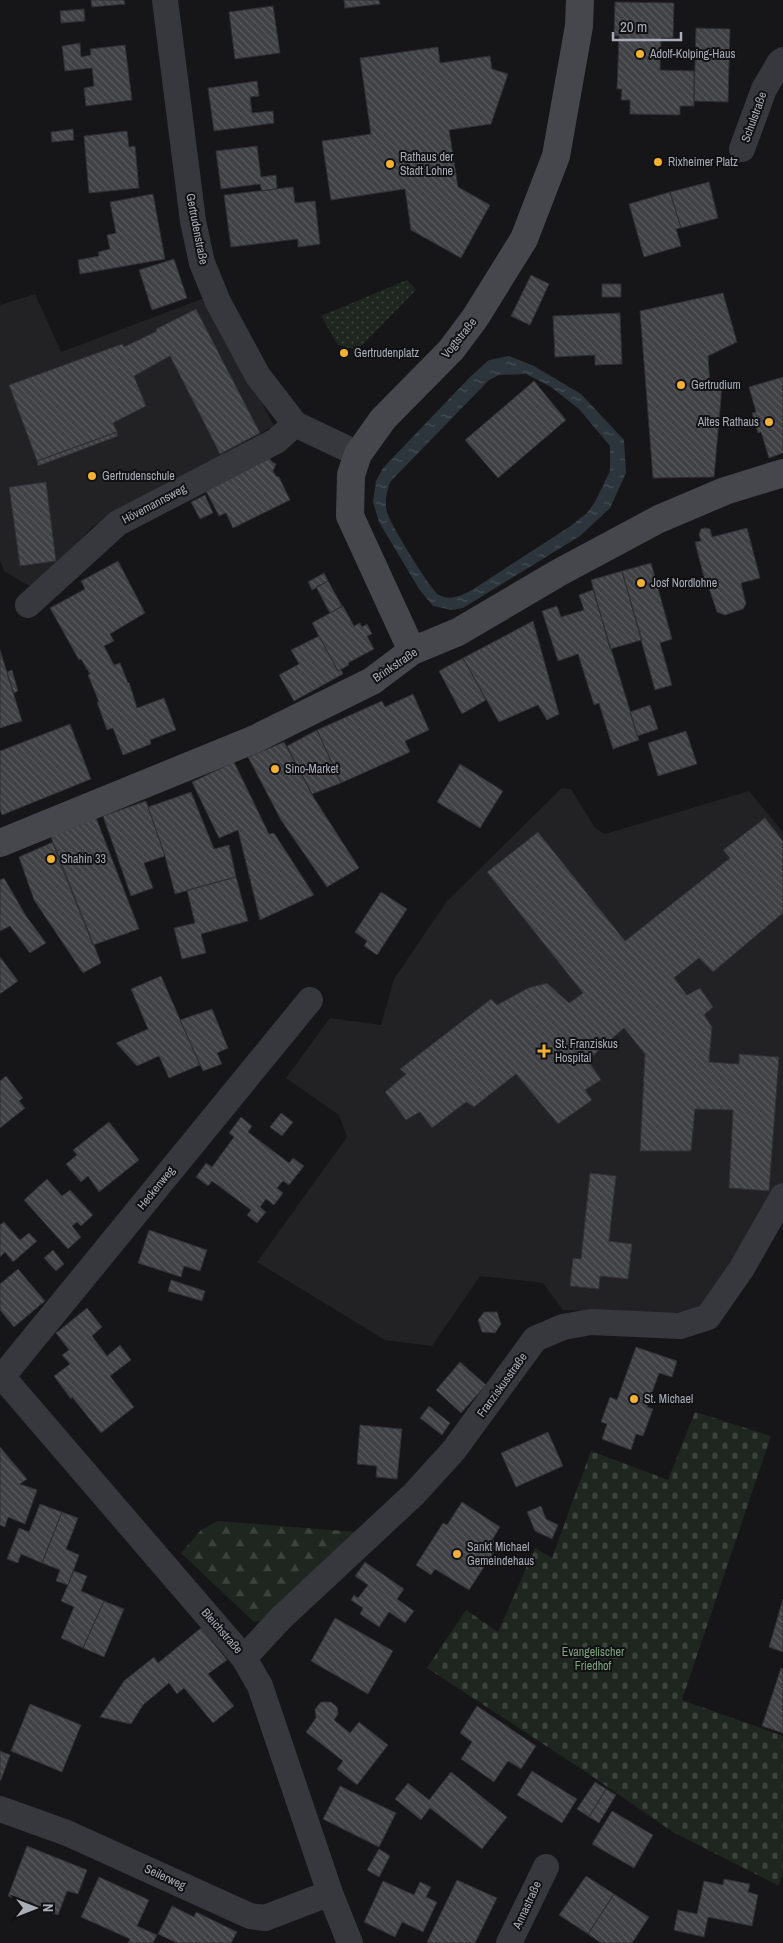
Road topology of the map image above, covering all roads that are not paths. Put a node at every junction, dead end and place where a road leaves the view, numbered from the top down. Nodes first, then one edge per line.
1 (165, 0) edge
2 (580, 0) edge
3 (783, 60) edge
4 (742, 149) dead end
5 (295, 424) junction
6 (358, 454) junction
7 (783, 473) edge
8 (28, 605) dead end
9 (412, 651) junction
10 (0, 843) edge
11 (310, 1000) dead end
12 (783, 1196) edge
13 (1, 1375) edge
14 (244, 1658) junction
15 (0, 1809) edge
16 (546, 1867) dead end
17 (330, 1893) junction
18 (350, 1943) edge
19 (509, 1943) edge

1 - 5 street, Gertrudenstraße
2 - 6 street, Vogtstraße
3 - 4 street, Schulstraße
5 - 6 street, Gertrudenstraße
5 - 8 street, Hövemannsweg
6 - 9 street, Vogtstraße
7 - 9 street, Brinkstraße
9 - 10 street, Brinkstraße
11 - 13 street, Heckenweg
12 - 14 street, Franziskusstraße
13 - 14 street, Bleichstraße
14 - 17 street, Bleichstraße
15 - 17 street, Seilerweg
16 - 19 street, Annastraße
17 - 18 street, Bleichstraße

